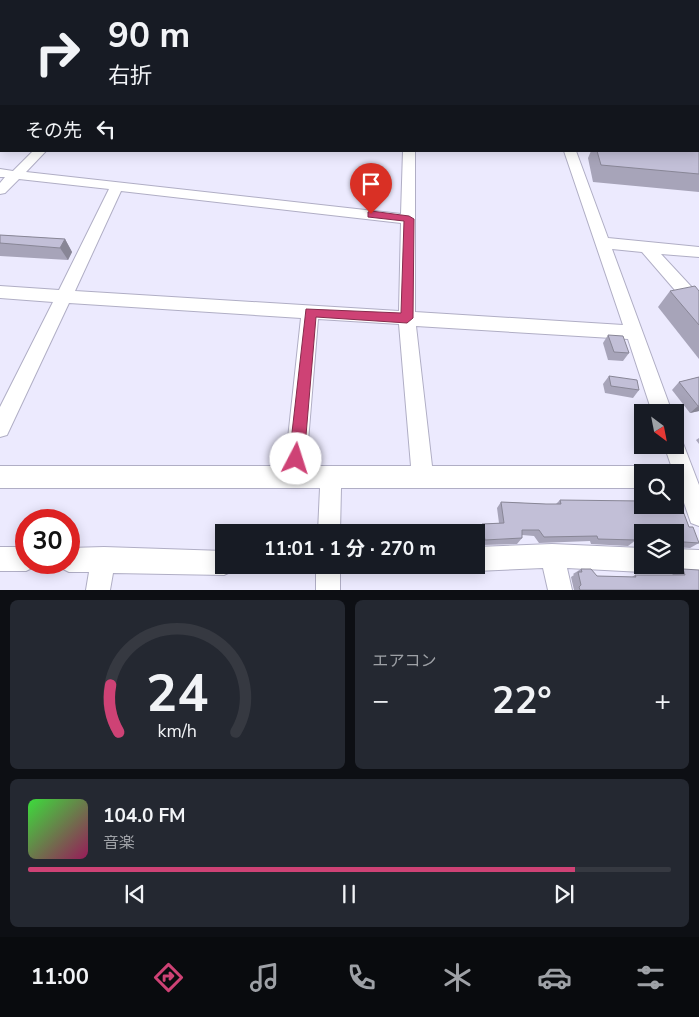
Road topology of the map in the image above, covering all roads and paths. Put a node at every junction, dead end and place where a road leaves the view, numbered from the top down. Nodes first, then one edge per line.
1 (39, 152) edge
2 (409, 152) edge
3 (570, 152) edge
4 (0, 173) edge
5 (16, 175) junction
6 (117, 186) junction
7 (0, 190) edge
8 (409, 219) junction
9 (603, 242) junction
10 (646, 247) junction
11 (699, 252) edge
12 (0, 292) edge
13 (62, 297) junction
14 (699, 306) edge
15 (310, 312) junction
16 (407, 318) junction
17 (635, 333) junction
18 (659, 404) edge
19 (0, 428) edge
20 (0, 477) edge
21 (295, 477) junction
22 (331, 477) junction
23 (422, 477) junction
24 (634, 477) edge
25 (684, 485) edge
26 (699, 515) edge
27 (330, 524) edge
28 (552, 556) junction
29 (0, 559) edge
30 (15, 559) edge
31 (104, 559) junction
32 (485, 559) edge
33 (80, 560) edge
34 (634, 560) edge
35 (684, 561) edge
36 (699, 562) edge
37 (215, 563) edge
38 (328, 574) edge
39 (98, 590) edge
40 (328, 590) edge
41 (560, 590) edge

1 - 5 street
2 - 8 street
3 - 9 street
4 - 5 street
5 - 6 street
5 - 7 street
6 - 8 street
6 - 13 street
8 - 16 street
9 - 10 street
9 - 17 street
10 - 11 street
10 - 14 street
12 - 13 street
13 - 15 street
13 - 19 street
15 - 16 street
15 - 21 street
16 - 17 street
16 - 23 street
17 - 18 street
20 - 21 street
21 - 22 street
22 - 23 street
22 - 27 street
23 - 24 street
25 - 26 street
28 - 32 street
28 - 34 street
28 - 41 street
29 - 30 street
31 - 33 street
31 - 37 street
31 - 39 street
35 - 36 street
38 - 40 street

